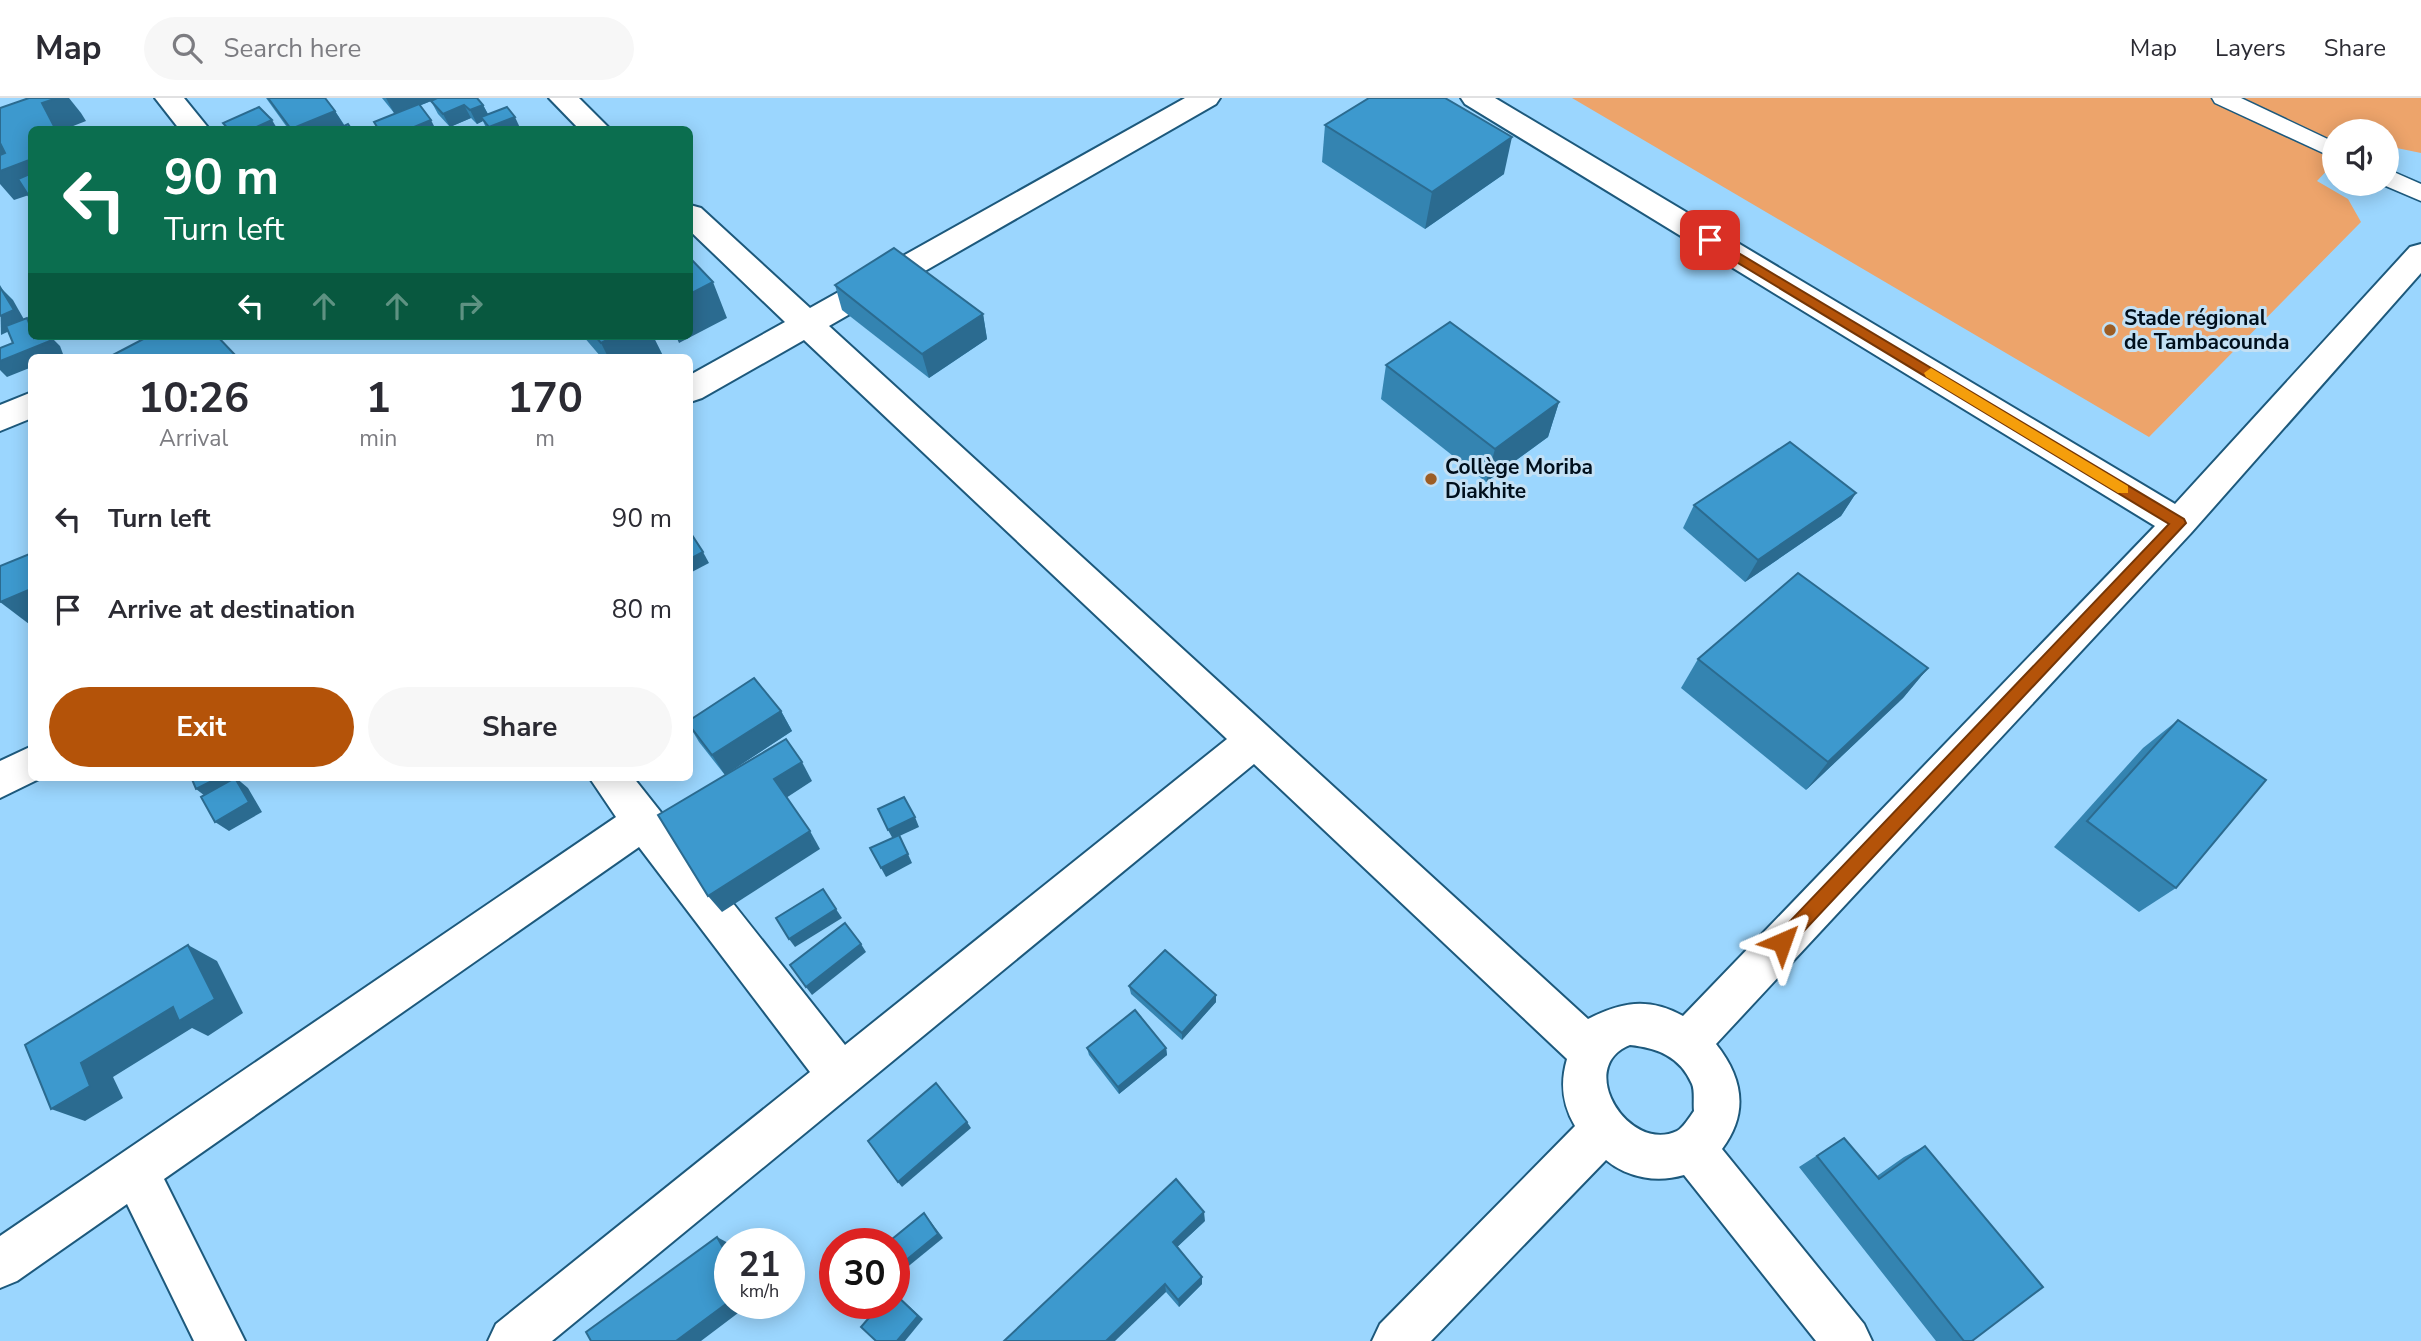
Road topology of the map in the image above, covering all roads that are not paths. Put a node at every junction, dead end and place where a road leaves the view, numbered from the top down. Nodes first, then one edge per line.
1 (169, 98) edge
2 (563, 98) edge
3 (1206, 98) edge
4 (1475, 98) edge
5 (2223, 98) edge
6 (193, 126) edge
7 (593, 126) edge
8 (2322, 145) edge
9 (2399, 183) edge
10 (2421, 193) edge
11 (693, 218) edge
12 (2421, 254) edge
13 (807, 324) junction
14 (693, 388) edge
15 (28, 406) edge
16 (0, 419) edge
17 (2179, 523) junction
18 (1255, 740) junction
19 (28, 765) edge
20 (0, 781) edge
21 (612, 781) edge
22 (643, 821) junction
23 (1688, 1042) junction
24 (1591, 1052) junction
25 (841, 1076) junction
26 (1603, 1130) junction
27 (1693, 1150) junction
28 (135, 1171) junction
29 (0, 1264) edge
30 (219, 1341) edge
31 (513, 1341) edge
32 (1397, 1341) edge
33 (1847, 1341) edge

1 - 6 street
2 - 7 street
3 - 13 street
4 - 17 street
5 - 8 lane
9 - 10 lane
11 - 13 street
12 - 17 street
13 - 14 street
13 - 18 street
15 - 16 street
17 - 23 street
18 - 24 street
18 - 25 street
19 - 20 street
21 - 22 street
22 - 25 street
22 - 28 street
23 - 24 street
23 - 27 street
24 - 26 street
25 - 31 street
26 - 27 street
26 - 32 street
27 - 33 street
28 - 29 street
28 - 30 street

